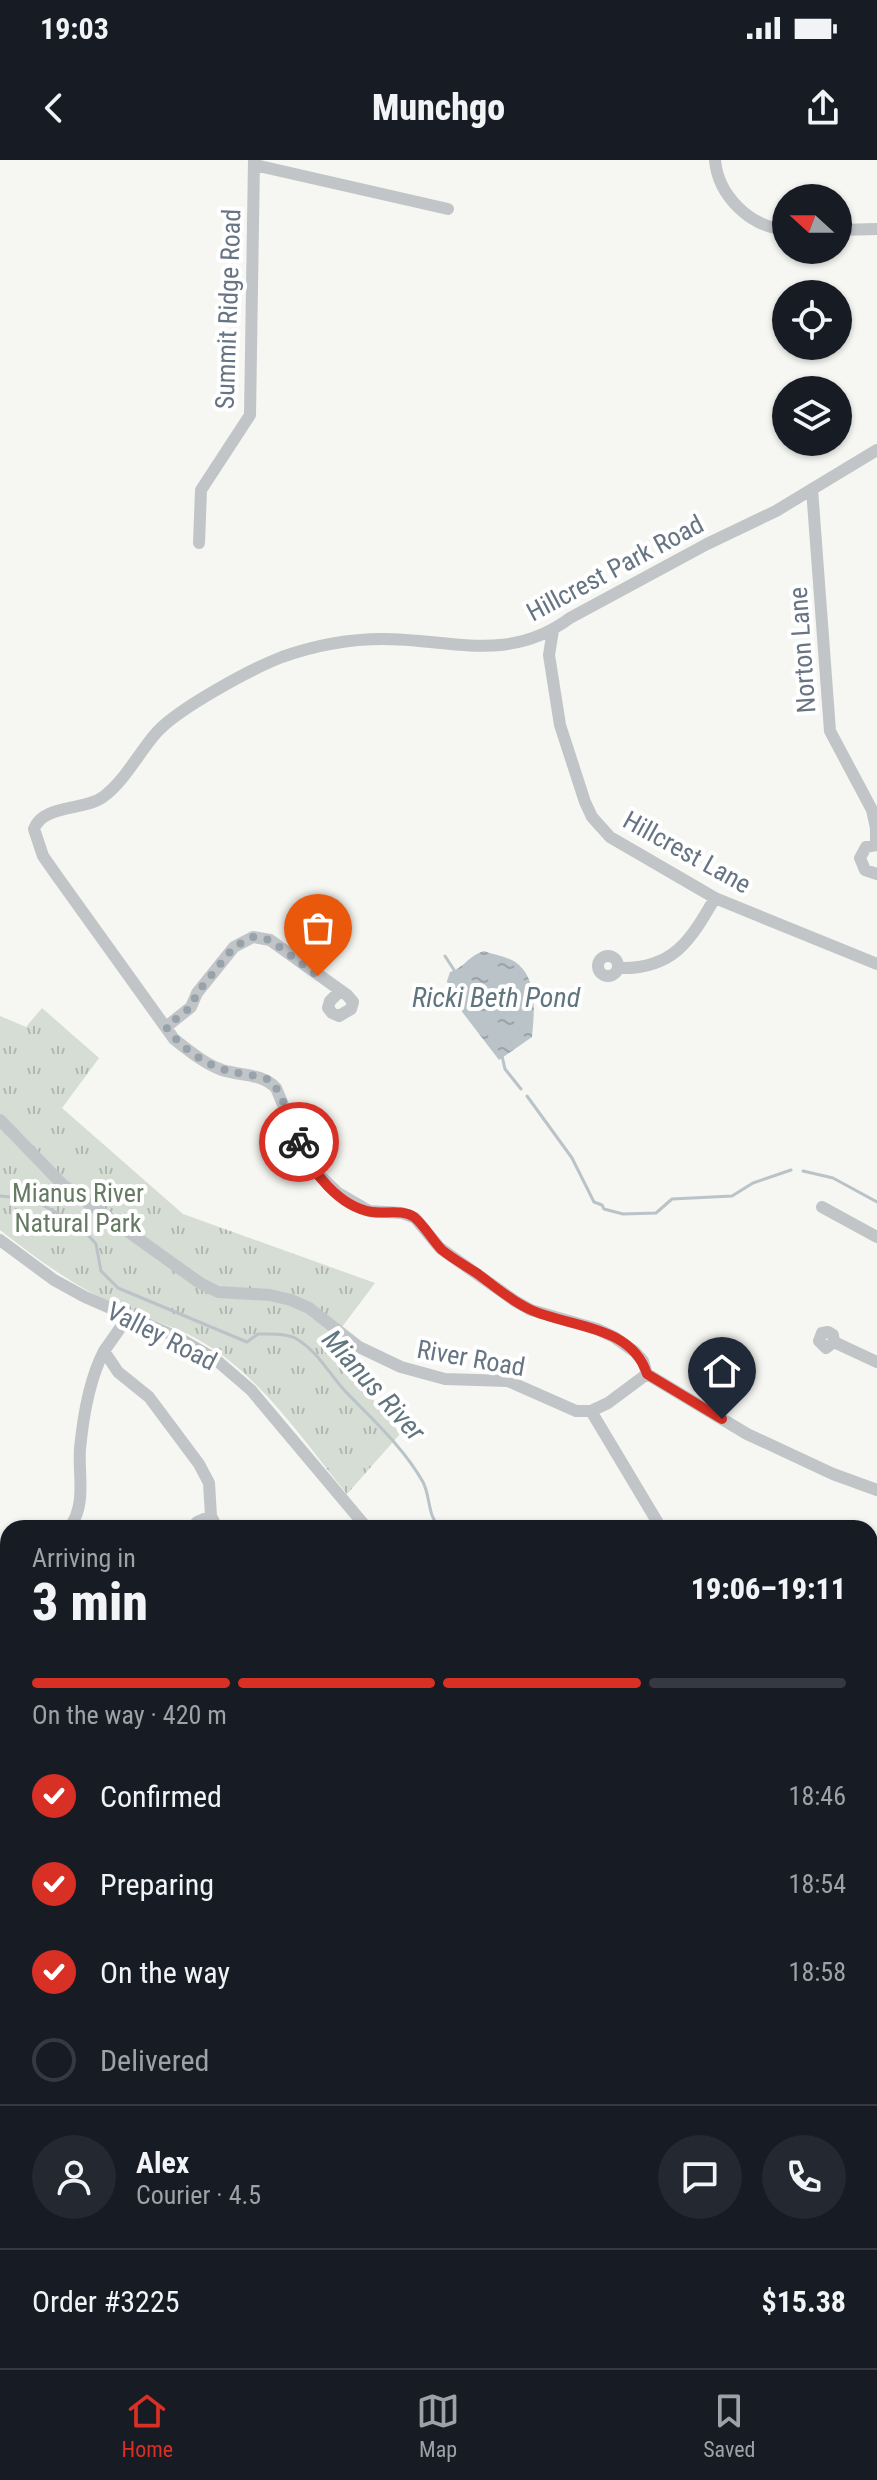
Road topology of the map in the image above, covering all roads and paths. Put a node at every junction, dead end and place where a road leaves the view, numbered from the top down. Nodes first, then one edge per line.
1 (715, 160) edge
2 (254, 163) edge
3 (448, 209) dead end
4 (772, 226) edge
5 (877, 229) edge
6 (852, 230) edge
7 (877, 450) edge
8 (812, 489) junction
9 (199, 543) dead end
10 (553, 630) junction
11 (530, 639) junction
12 (549, 655) junction
13 (876, 845) edge
14 (877, 874) edge
15 (715, 898) junction
16 (877, 964) edge
17 (618, 968) dead end
18 (340, 991) dead end
19 (166, 1027) junction
20 (0, 1120) edge
21 (822, 1207) dead end
22 (877, 1237) edge
23 (0, 1240) edge
24 (128, 1317) junction
25 (834, 1342) dead end
26 (104, 1351) junction
27 (877, 1362) edge
28 (647, 1374) junction
29 (591, 1411) junction
30 (877, 1490) edge
31 (75, 1520) edge
32 (214, 1520) edge
33 (360, 1520) edge
34 (656, 1520) edge

1 - 4 street
2 - 3 street
2 - 9 street, Summit Ridge Road
5 - 6 street
7 - 8 street, Hillcrest Park Road
8 - 10 street, Hillcrest Park Road
8 - 13 street, Norton Lane
10 - 11 street, Hillcrest Park Road
10 - 12 street, Hillcrest Lane
11 - 12 street
11 - 19 street, Hillcrest Park Road
12 - 15 street, Hillcrest Lane
13 - 14 street, Norton Lane
15 - 16 street, Hillcrest Lane
15 - 17 street
18 - 19 street
19 - 28 street, Hillcrest Park Road
20 - 29 street, River Road
21 - 22 street
23 - 24 street, Valley Road
24 - 26 street
24 - 33 street, Valley Road
25 - 27 street
26 - 31 street
26 - 32 street
28 - 29 street
28 - 30 street
29 - 34 street

